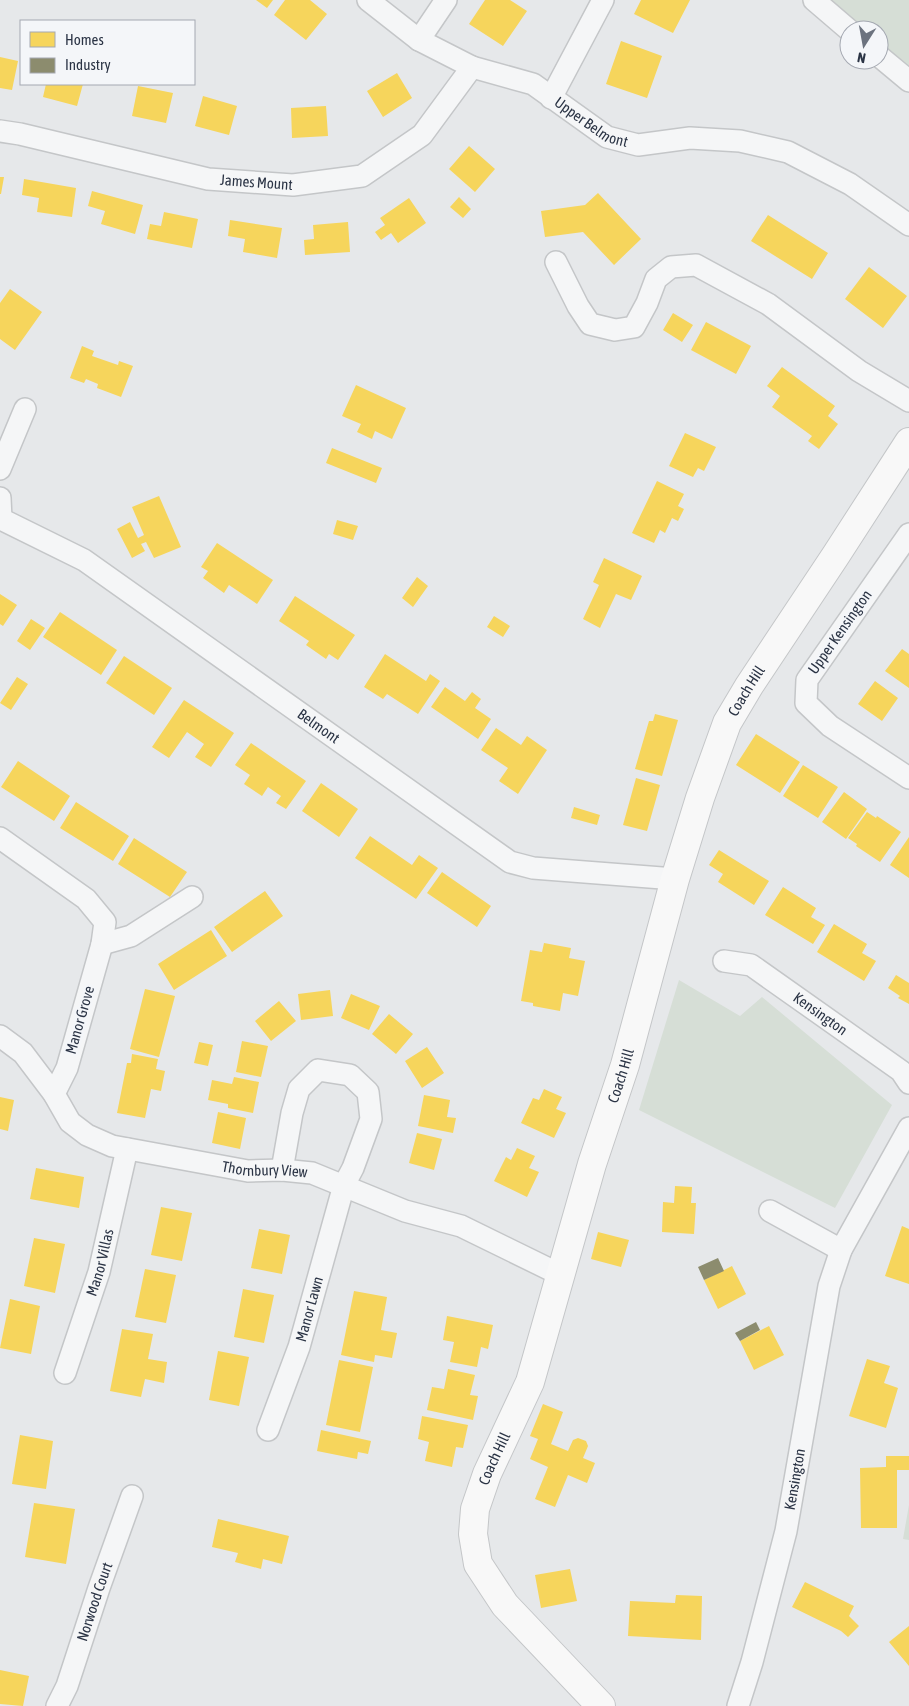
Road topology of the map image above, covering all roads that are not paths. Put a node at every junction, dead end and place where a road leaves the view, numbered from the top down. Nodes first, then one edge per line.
1 (368, 0) edge
2 (446, 0) edge
3 (603, 0) edge
4 (814, 0) edge
5 (839, 21) edge
6 (419, 40) junction
7 (889, 64) edge
8 (472, 67) junction
9 (909, 81) edge
10 (551, 98) junction
11 (0, 131) edge
12 (909, 225) edge
13 (556, 262) dead end
14 (909, 401) edge
15 (25, 409) dead end
16 (909, 442) edge
17 (0, 469) edge
18 (0, 498) edge
19 (909, 534) edge
20 (909, 778) edge
21 (0, 838) edge
22 (675, 879) junction
23 (192, 897) dead end
24 (102, 944) junction
25 (724, 961) dead end
26 (0, 1036) edge
27 (909, 1083) edge
28 (54, 1094) junction
29 (909, 1128) edge
30 (128, 1149) junction
31 (282, 1170) junction
32 (344, 1186) junction
33 (770, 1211) dead end
34 (842, 1250) junction
35 (561, 1275) junction
36 (65, 1373) dead end
37 (268, 1430) dead end
38 (132, 1496) dead end
39 (57, 1706) edge
40 (602, 1706) edge
41 (738, 1706) edge

1 - 6 street, Upper Belmont
2 - 6 street
3 - 10 street
4 - 5 street
6 - 8 street, Upper Belmont
7 - 9 street
8 - 10 street, Upper Belmont
8 - 11 street, James Mount
10 - 12 street, Upper Belmont
13 - 14 street
15 - 17 street
16 - 22 street, Coach Hill
18 - 22 street, Belmont
19 - 20 street, Upper Kensington
21 - 24 street, Manor Grove
22 - 35 street, Coach Hill
23 - 24 street
24 - 28 street, Manor Grove
25 - 27 street, Kensington
26 - 28 street, Thornbury View
28 - 30 street, Thornbury View
29 - 34 street, Kensington
30 - 31 street, Thornbury View
30 - 36 street, Manor Villas
31 - 32 street, Thornbury View
31 - 32 street, Manor Lawn
32 - 35 street, Thornbury View
32 - 37 street, Manor Lawn
33 - 34 street
34 - 41 street, Kensington
35 - 40 street, Coach Hill
38 - 39 street, Norwood Court

